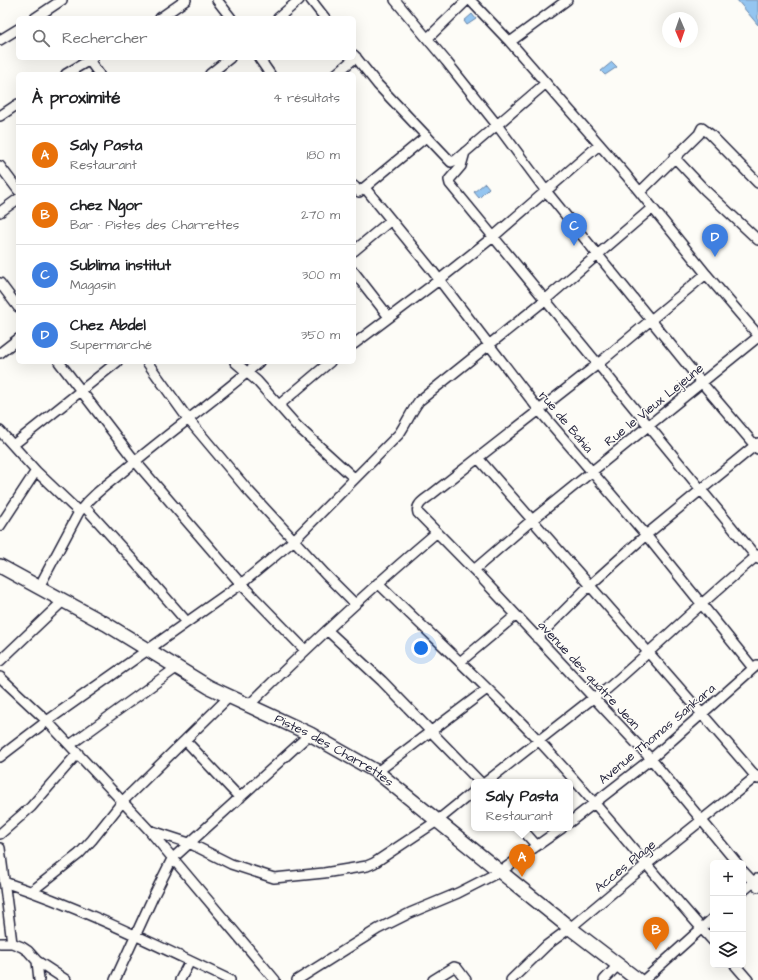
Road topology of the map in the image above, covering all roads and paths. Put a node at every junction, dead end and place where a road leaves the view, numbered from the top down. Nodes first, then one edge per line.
1 (62, 0) edge
2 (186, 0) edge
3 (217, 0) edge
4 (299, 0) edge
5 (311, 0) edge
6 (395, 0) edge
7 (467, 0) edge
8 (470, 0) edge
9 (567, 0) edge
10 (38, 16) edge
11 (163, 16) edge
12 (229, 16) edge
13 (280, 16) edge
14 (323, 16) edge
15 (16, 30) edge
16 (428, 38) junction
17 (0, 40) edge
18 (510, 42) junction
19 (356, 57) edge
20 (89, 60) edge
21 (92, 60) edge
22 (228, 60) edge
23 (260, 60) edge
24 (351, 60) edge
25 (69, 72) edge
26 (98, 72) edge
27 (212, 72) edge
28 (269, 72) edge
29 (338, 72) edge
30 (546, 83) junction
31 (16, 105) edge
32 (0, 116) edge
33 (497, 125) junction
34 (427, 136) junction
35 (599, 145) junction
36 (465, 152) junction
37 (674, 157) junction
38 (0, 166) edge
39 (758, 183) edge
40 (16, 187) edge
41 (356, 188) edge
42 (365, 188) junction
43 (546, 190) junction
44 (640, 192) junction
45 (16, 200) edge
46 (652, 208) junction
47 (0, 212) edge
48 (391, 220) junction
49 (493, 237) junction
50 (758, 240) edge
51 (356, 249) edge
52 (599, 255) junction
53 (706, 274) junction
54 (356, 275) edge
55 (439, 280) junction
56 (0, 283) edge
57 (3, 294) edge
58 (544, 300) junction
59 (16, 305) edge
60 (389, 317) junction
61 (651, 320) junction
62 (758, 336) edge
63 (16, 341) edge
64 (356, 342) edge
65 (488, 345) junction
66 (0, 353) edge
67 (60, 364) edge
68 (114, 364) edge
69 (148, 364) edge
70 (238, 364) edge
71 (257, 364) edge
72 (324, 364) edge
73 (598, 364) junction
74 (248, 372) junction
75 (702, 383) junction
76 (80, 391) junction
77 (279, 405) junction
78 (539, 410) junction
79 (188, 419) junction
80 (649, 426) junction
81 (0, 431) edge
82 (13, 445) junction
83 (757, 446) edge
84 (478, 458) junction
85 (135, 461) junction
86 (36, 471) junction
87 (591, 472) junction
88 (354, 478) junction
89 (701, 490) junction
90 (82, 509) junction
91 (532, 520) junction
92 (0, 526) edge
93 (436, 532) junction
94 (646, 535) junction
95 (293, 541) junction
96 (757, 557) edge
97 (0, 566) edge
98 (474, 570) junction
99 (378, 583) junction
100 (241, 584) junction
101 (589, 586) junction
102 (39, 587) junction
103 (63, 601) junction
104 (356, 604) junction
105 (702, 604) junction
106 (515, 616) junction
107 (186, 622) junction
108 (327, 630) junction
109 (537, 638) junction
110 (146, 650) junction
111 (305, 650) junction
112 (649, 652) junction
113 (0, 661) edge
114 (460, 662) junction
115 (756, 666) edge
116 (176, 668) junction
117 (0, 678) edge
118 (487, 689) junction
119 (229, 697) junction
120 (593, 698) junction
121 (248, 706) junction
122 (702, 714) junction
123 (47, 721) junction
124 (432, 731) junction
125 (310, 734) junction
126 (185, 740) junction
127 (540, 741) junction
128 (70, 744) junction
129 (78, 753) junction
130 (0, 757) edge
131 (651, 759) junction
132 (377, 772) junction
133 (757, 777) edge
134 (477, 779) edge
135 (490, 779) edge
136 (471, 793) edge
137 (240, 798) junction
138 (123, 801) junction
139 (596, 803) junction
140 (573, 820) edge
141 (437, 821) junction
142 (702, 821) junction
143 (149, 830) junction
144 (524, 831) edge
145 (558, 831) edge
146 (0, 834) edge
147 (189, 843) junction
148 (537, 846) junction
149 (0, 848) edge
150 (172, 859) junction
151 (734, 860) edge
152 (647, 864) junction
153 (501, 871) junction
154 (746, 874) edge
155 (4, 882) junction
156 (756, 882) edge
157 (746, 889) edge
158 (32, 891) junction
159 (710, 921) edge
160 (570, 928) junction
161 (702, 928) junction
162 (135, 935) junction
163 (710, 937) edge
164 (0, 943) edge
165 (12, 943) junction
166 (37, 962) junction
167 (190, 962) junction
168 (618, 965) junction
169 (738, 968) edge
170 (39, 980) edge
171 (66, 980) edge
172 (115, 980) edge
173 (180, 980) edge
174 (230, 980) edge
175 (275, 980) edge
176 (297, 980) edge
177 (433, 980) edge
178 (466, 980) edge
179 (511, 980) edge
180 (604, 980) edge
181 (638, 980) edge
182 (644, 980) edge
183 (748, 980) edge

1 - 10 street
2 - 11 street
3 - 12 street
4 - 13 street
5 - 14 street
6 - 16 street
7 - 16 street
8 - 18 street
9 - 18 street
15 - 17 street
16 - 33 street
18 - 30 street
19 - 34 street
20 - 25 street
21 - 26 street
22 - 27 street
23 - 28 street
24 - 29 street
30 - 33 street
30 - 35 street
31 - 32 street
33 - 36 street
33 - 43 street
34 - 36 street
34 - 42 street
35 - 43 street
35 - 44 street
36 - 49 street
37 - 39 street
37 - 44 street
37 - 50 street
38 - 40 street
41 - 42 street
42 - 48 street, rue de Bahia
43 - 49 street
43 - 52 street
44 - 46 street
45 - 47 street
46 - 52 street
46 - 53 street
48 - 51 street
48 - 55 street, rue de Bahia
49 - 55 street
49 - 58 street
52 - 58 street
52 - 61 street
53 - 61 street
53 - 62 street
54 - 60 street
55 - 60 street
55 - 65 street, rue de Bahia
56 - 57 street
57 - 59 street
58 - 65 street
58 - 73 street
60 - 64 street
61 - 73 street
61 - 75 street
62 - 75 street, Rue le Vieux Lejeune
63 - 66 street
65 - 78 street, rue de Bahia
65 - 88 street
67 - 76 street
68 - 76 street
69 - 79 street
70 - 74 street
71 - 74 street
72 - 77 street
73 - 78 street
73 - 80 street
74 - 77 street
74 - 79 street
75 - 80 street, Rue le Vieux Lejeune
75 - 83 street
76 - 82 street
76 - 85 street
77 - 88 street
78 - 84 street
78 - 87 street, rue de Bahia
79 - 85 street
79 - 95 street
80 - 87 street, Rue le Vieux Lejeune
80 - 89 street
81 - 82 street
82 - 86 street
83 - 89 street
84 - 91 street
84 - 93 street, avenue des quatre Jean
85 - 90 street
85 - 100 street
86 - 90 street
86 - 92 street
87 - 91 street, Rue le Vieux Lejeune
87 - 94 street, rue de Bahia
88 - 95 street
89 - 94 street
89 - 96 street
90 - 102 street
90 - 107 street
91 - 98 street, Rue le Vieux Lejeune
91 - 101 street
93 - 98 street, avenue des quatre Jean
93 - 99 street
94 - 101 street
94 - 105 street, rue de Bahia
95 - 100 street
95 - 104 street
96 - 105 street
97 - 102 main road, Pistes des Charrettes
98 - 106 street, avenue des quatre Jean
99 - 104 street
99 - 114 street
100 - 107 street
100 - 111 street
101 - 109 street
101 - 112 street
102 - 103 main road, Pistes des Charrettes
103 - 110 main road, Pistes des Charrettes
103 - 113 street
104 - 108 street
105 - 112 street
105 - 115 street, rue de Bahia
106 - 109 street, avenue des quatre Jean
106 - 114 street
107 - 110 street
108 - 111 street
108 - 124 street
109 - 120 street, avenue des quatre Jean
110 - 116 main road, Pistes des Charrettes
110 - 123 street
111 - 121 street
112 - 120 street
112 - 122 street
114 - 118 street
115 - 122 street, Avenue Thomas Sankara
116 - 119 main road, Pistes des Charrettes
116 - 128 street
117 - 123 street
118 - 124 street
118 - 127 street
119 - 121 main road, Pistes des Charrettes
119 - 126 street
120 - 127 street
120 - 131 street, avenue des quatre Jean
121 - 125 main road, Pistes des Charrettes
122 - 131 street, Avenue Thomas Sankara
122 - 133 street
123 - 128 street
123 - 130 street
124 - 132 street
124 - 134 street
125 - 132 main road, Pistes des Charrettes
125 - 137 street
126 - 137 street
126 - 138 street
127 - 135 street
127 - 139 street
128 - 129 street
129 - 138 street
129 - 146 street
131 - 139 street, Avenue Thomas Sankara
131 - 142 street, avenue des quatre Jean
132 - 141 main road, Pistes des Charrettes
133 - 142 street, Acces Plage
136 - 141 street
137 - 147 street
138 - 143 street
138 - 158 street
139 - 140 street, Avenue Thomas Sankara
139 - 152 street
141 - 147 street
141 - 153 main road, Pistes des Charrettes
142 - 151 street, avenue des quatre Jean
142 - 152 street, Acces Plage
143 - 147 street
143 - 150 street
144 - 148 street
145 - 148 street
147 - 150 street
148 - 153 street
149 - 155 street
150 - 162 street
150 - 175 street
152 - 160 street, Acces Plage
152 - 161 street
153 - 160 main road, Pistes des Charrettes
153 - 176 street
154 - 156 street
155 - 158 street
155 - 165 street
156 - 157 street
158 - 162 street
159 - 161 street
160 - 168 main road, Pistes des Charrettes
160 - 179 street, Acces Plage
161 - 163 street
161 - 182 street
162 - 167 street
162 - 172 street
164 - 165 street
165 - 166 street
166 - 170 street
166 - 171 street
167 - 173 street
167 - 174 street
168 - 180 street
168 - 181 main road, Pistes des Charrettes
169 - 183 street
177 - 178 street

